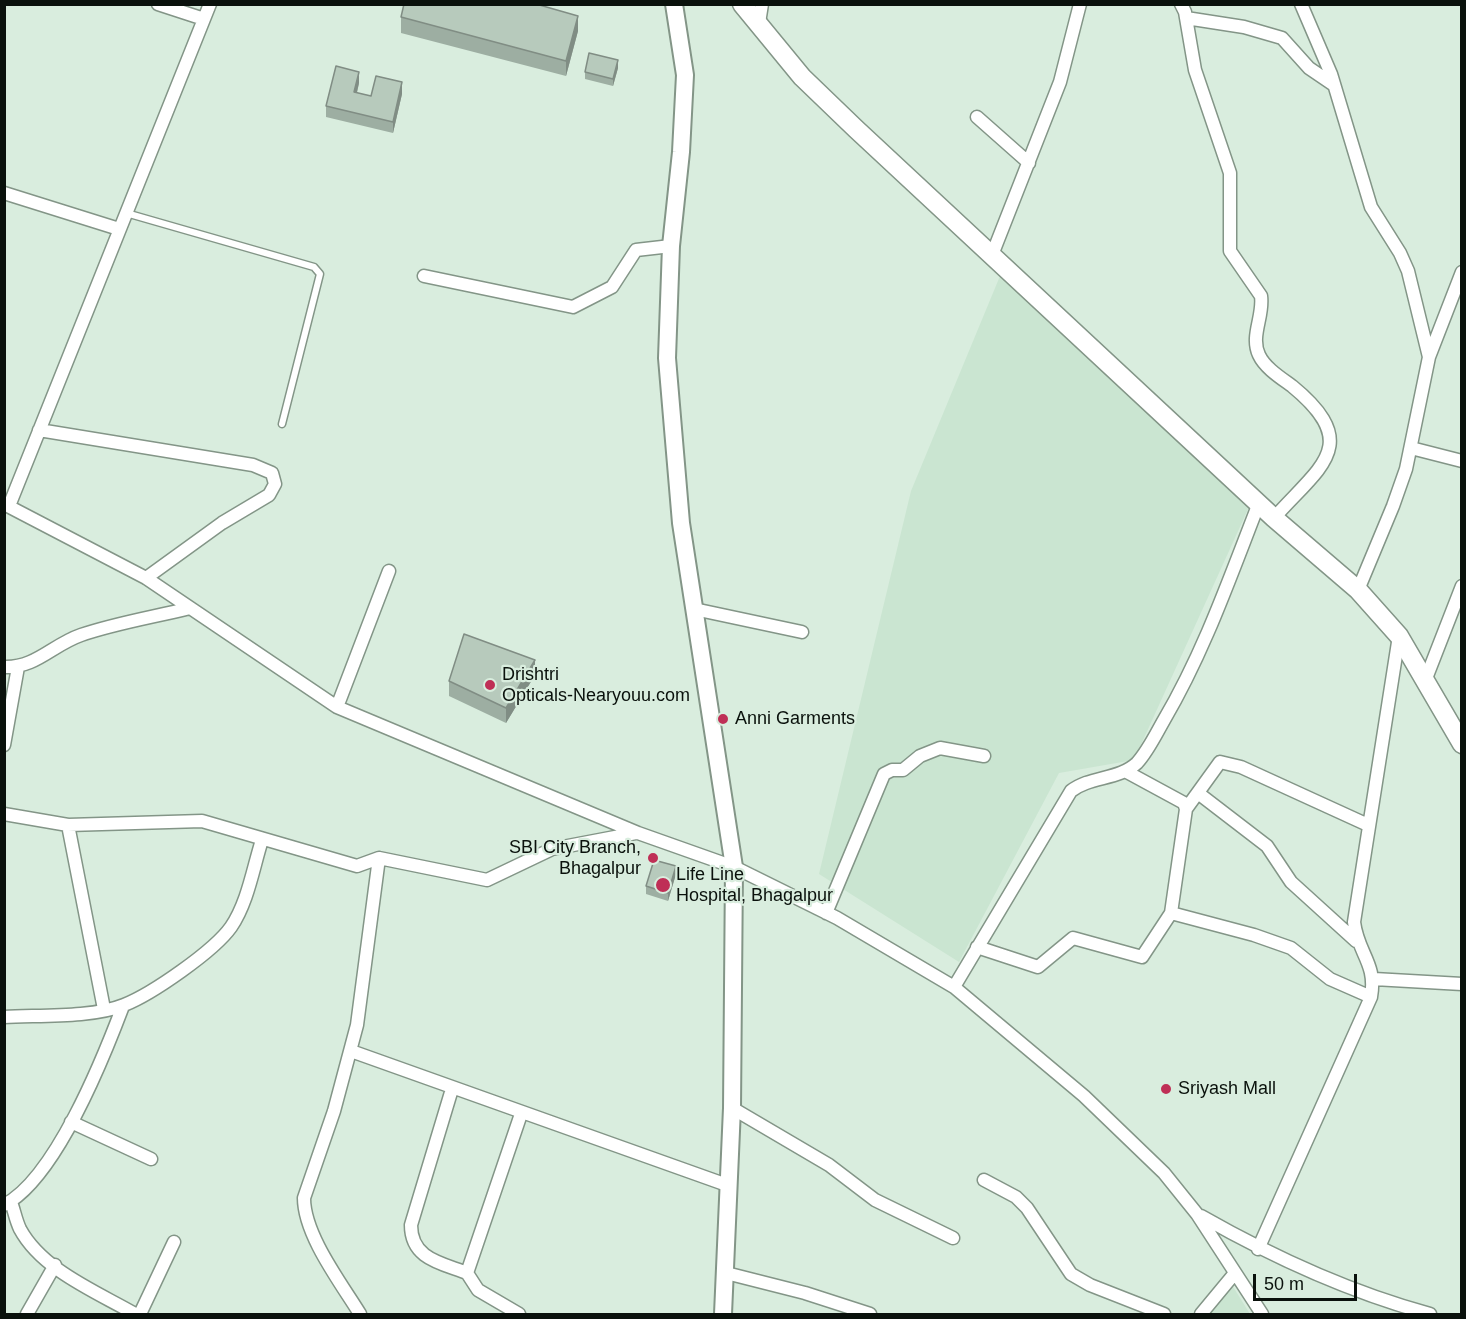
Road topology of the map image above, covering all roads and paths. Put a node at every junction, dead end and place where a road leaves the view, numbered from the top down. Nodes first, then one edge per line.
1 (158, 4) edge
2 (210, 4) edge
3 (674, 4) edge
4 (742, 4) edge
5 (762, 4) edge
6 (1080, 4) edge
7 (1181, 4) edge
8 (1301, 4) edge
9 (1186, 18) junction
10 (204, 19) junction
11 (759, 23) junction
12 (1334, 85) junction
13 (977, 117) dead end
14 (1029, 163) junction
15 (4, 194) edge
16 (125, 213) junction
17 (119, 229) junction
18 (671, 246) junction
19 (992, 255) junction
20 (1461, 272) edge
21 (424, 276) dead end
22 (1429, 357) junction
23 (282, 424) dead end
24 (39, 430) junction
25 (1411, 448) junction
26 (1461, 461) edge
27 (1259, 503) junction
28 (7, 505) edge
29 (1274, 518) junction
30 (389, 571) dead end
31 (146, 578) junction
32 (1461, 586) edge
33 (1358, 590) junction
34 (190, 608) junction
35 (694, 609) junction
36 (802, 632) dead end
37 (1399, 636) junction
38 (4, 667) edge
39 (18, 667) junction
40 (1425, 681) junction
41 (337, 707) junction
42 (1459, 732) edge
43 (4, 745) edge
44 (984, 756) dead end
45 (1125, 771) junction
46 (1198, 793) junction
47 (1186, 809) junction
48 (4, 814) edge
49 (68, 825) junction
50 (1368, 825) junction
51 (638, 833) junction
52 (262, 840) junction
53 (379, 858) junction
54 (734, 867) junction
55 (826, 913) junction
56 (1172, 914) junction
57 (1356, 940) junction
58 (977, 947) junction
59 (1374, 979) junction
60 (1461, 984) edge
61 (954, 987) junction
62 (1371, 997) junction
63 (123, 1006) junction
64 (104, 1009) junction
65 (4, 1017) edge
66 (351, 1051) junction
67 (452, 1089) junction
68 (732, 1108) junction
69 (521, 1114) junction
70 (71, 1122) junction
71 (151, 1159) dead end
72 (984, 1180) dead end
73 (727, 1185) junction
74 (8, 1204) edge
75 (1197, 1214) junction
76 (953, 1238) dead end
77 (174, 1242) dead end
78 (1258, 1249) junction
79 (55, 1265) junction
80 (467, 1273) junction
81 (726, 1273) junction
82 (1235, 1273) junction
83 (27, 1314) edge
84 (135, 1314) edge
85 (140, 1314) edge
86 (360, 1314) edge
87 (519, 1314) edge
88 (723, 1314) edge
89 (864, 1314) edge
90 (1164, 1314) edge
91 (1201, 1314) edge
92 (1262, 1314) edge
93 (1430, 1314) edge

1 - 10 street
2 - 10 street
3 - 18 main road
4 - 11 main road
5 - 11 street
6 - 14 street
7 - 9 street
8 - 12 street
9 - 12 street
9 - 29 street
10 - 16 street
11 - 19 main road
12 - 22 street
13 - 14 street
14 - 19 street
15 - 17 street
16 - 17 street
16 - 23 lane
17 - 24 street
18 - 21 street
18 - 35 main road
19 - 27 main road
20 - 22 street
22 - 25 street
24 - 28 street
24 - 31 street
25 - 26 street
25 - 33 street
27 - 29 main road
27 - 45 street
28 - 31 street
29 - 33 main road
30 - 41 street
31 - 34 street
32 - 40 street
33 - 37 main road
34 - 39 street
34 - 41 street
35 - 36 street
35 - 54 main road
37 - 40 main road
37 - 50 street
38 - 39 street
39 - 43 street
40 - 42 main road
41 - 51 street
44 - 55 street
45 - 47 street
45 - 58 street
46 - 47 street
46 - 50 street
46 - 57 street
47 - 56 street
48 - 49 street
49 - 52 street
49 - 64 street
50 - 57 street
51 - 53 street
51 - 54 street
52 - 53 street
52 - 63 street
53 - 66 street
54 - 55 street
54 - 68 main road
55 - 61 street
56 - 58 street
56 - 62 street
57 - 59 street
58 - 61 street
59 - 60 street
59 - 62 street
61 - 75 street
62 - 78 street
63 - 64 street
63 - 70 street
64 - 65 street
66 - 67 street
66 - 86 street
67 - 69 street
67 - 80 street
68 - 73 main road
68 - 76 street
69 - 73 street
69 - 80 street
70 - 71 street
70 - 74 street
72 - 90 street
73 - 81 main road
74 - 79 street
75 - 78 street
75 - 82 street
77 - 85 street
78 - 93 street
79 - 83 street
79 - 84 street
80 - 87 street
81 - 88 main road
81 - 89 street
82 - 91 street
82 - 92 street

